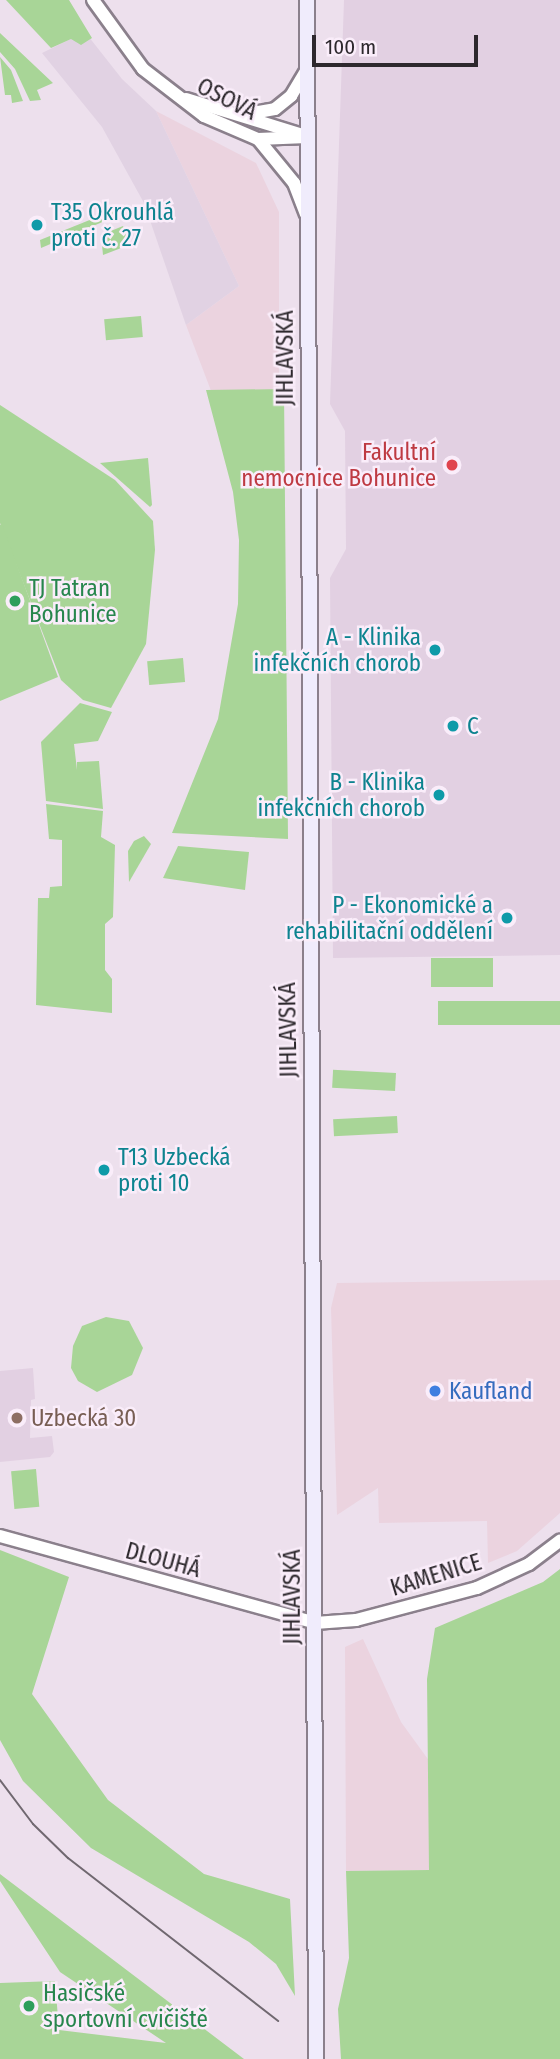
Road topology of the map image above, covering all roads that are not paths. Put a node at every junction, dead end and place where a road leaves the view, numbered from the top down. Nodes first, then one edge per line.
1 (93, 0) edge
2 (307, 0) edge
3 (307, 69) junction
4 (176, 96) junction
5 (237, 114) junction
6 (307, 137) junction
7 (258, 139) junction
8 (306, 214) junction
9 (0, 1536) edge
10 (560, 1541) edge
11 (315, 1623) junction
12 (316, 2059) edge

1 - 4 street, OSOVÁ
2 - 3 main road, JIHLAVSKÁ
3 - 5 street
3 - 6 main road, JIHLAVSKÁ
4 - 5 street, OSOVÁ
4 - 7 street, OSOVÁ
5 - 6 street, OSOVÁ
6 - 7 street
6 - 8 main road, JIHLAVSKÁ
7 - 8 street
8 - 11 main road, JIHLAVSKÁ
9 - 11 street, DLOUHÁ
10 - 11 street, KAMENICE
11 - 12 main road, JIHLAVSKÁ

